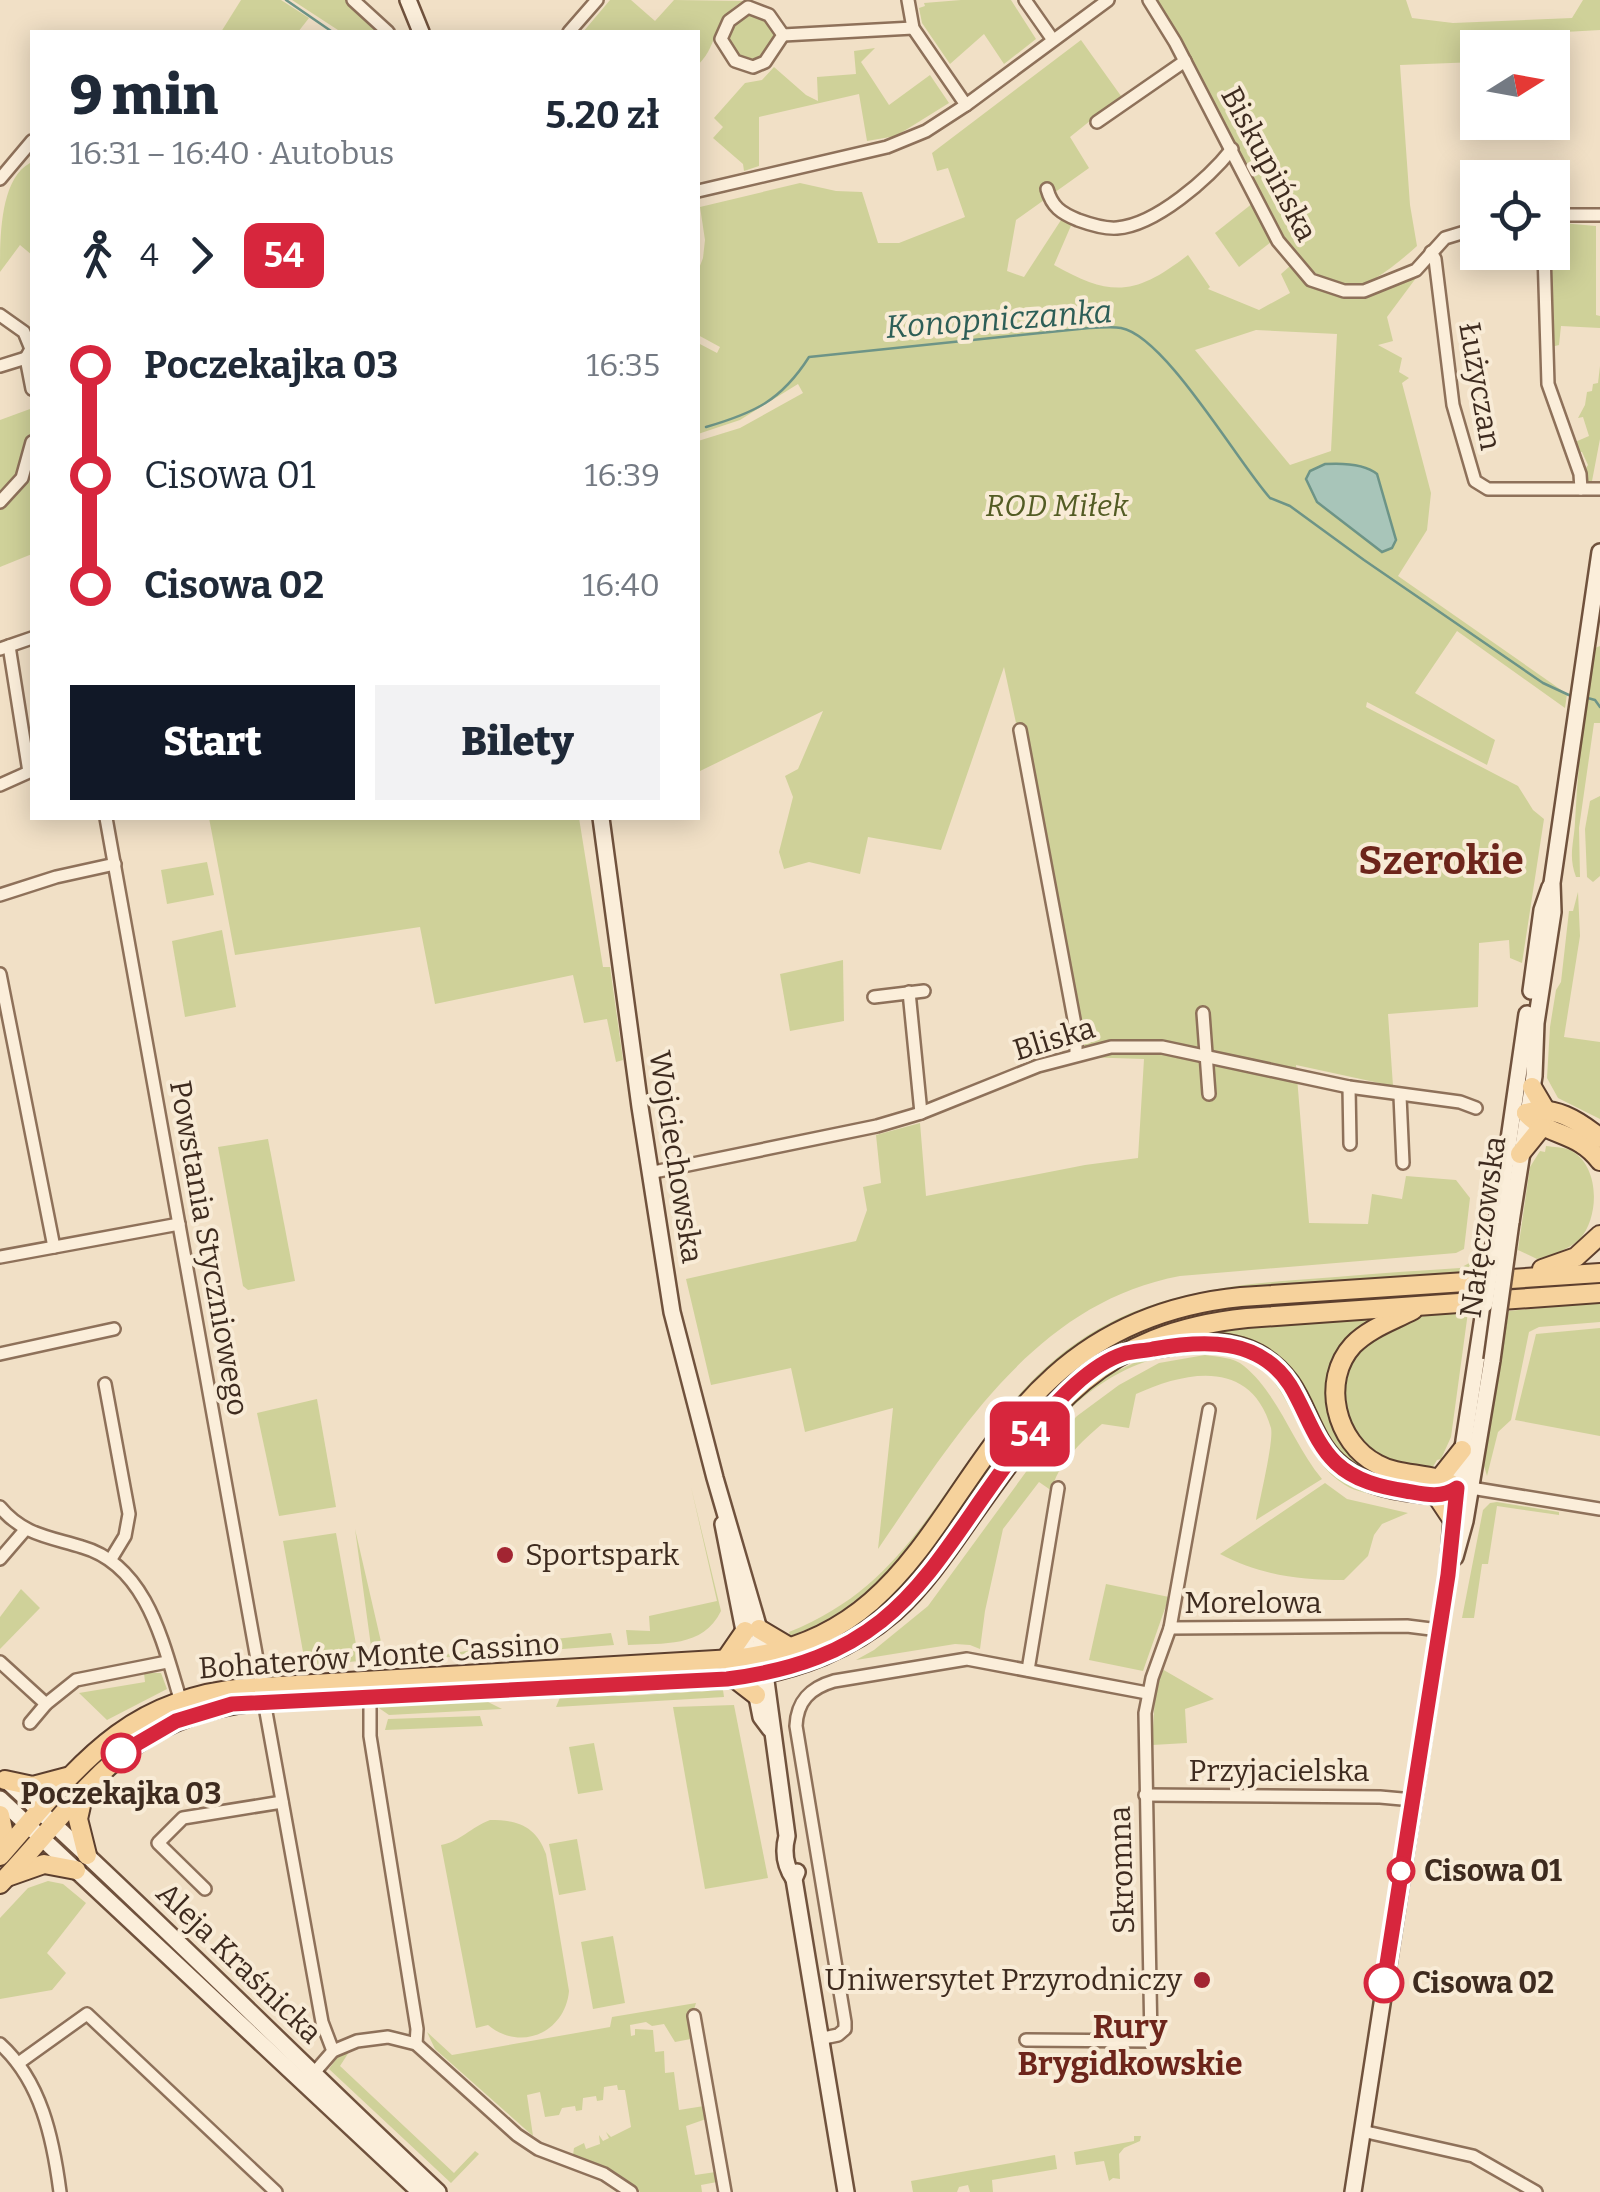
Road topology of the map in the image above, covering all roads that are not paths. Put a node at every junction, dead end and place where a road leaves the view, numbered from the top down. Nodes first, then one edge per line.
1 (354, 0) edge
2 (408, 0) edge
3 (597, 0) edge
4 (908, 0) edge
5 (1025, 0) edge
6 (1108, 0) edge
7 (1148, 0) edge
8 (914, 28) junction
9 (386, 30) edge
10 (420, 30) edge
11 (571, 30) edge
12 (783, 36) junction
13 (1054, 40) junction
14 (1185, 61) junction
15 (966, 106) junction
16 (1097, 122) dead end
17 (30, 147) edge
18 (1232, 149) junction
19 (0, 179) edge
20 (1046, 189) dead end
21 (700, 191) edge
22 (1570, 215) edge
23 (1600, 215) edge
24 (1460, 233) edge
25 (1431, 252) junction
26 (1545, 270) edge
27 (0, 314) edge
28 (30, 346) edge
29 (30, 351) edge
30 (26, 358) junction
31 (0, 366) edge
32 (30, 379) edge
33 (30, 451) edge
34 (1581, 489) junction
35 (1600, 489) edge
36 (0, 502) edge
37 (1600, 552) edge
38 (1597, 596) edge
39 (30, 639) edge
40 (5, 648) edge
41 (1020, 730) dead end
42 (0, 785) edge
43 (106, 820) edge
44 (601, 820) edge
45 (115, 864) junction
46 (1552, 883) junction
47 (0, 895) edge
48 (0, 974) edge
49 (924, 991) dead end
50 (909, 992) junction
51 (874, 997) dead end
52 (1203, 1013) dead end
53 (1076, 1054) junction
54 (1206, 1056) junction
55 (1348, 1087) junction
56 (1532, 1087) joint
57 (1209, 1094) dead end
58 (1400, 1096) junction
59 (1476, 1108) dead end
60 (1528, 1111) junction
61 (921, 1113) junction
62 (1542, 1128) junction
63 (1600, 1138) edge
64 (1350, 1144) dead end
65 (1520, 1154) junction
66 (1600, 1161) edge
67 (1402, 1164) dead end
68 (649, 1173) junction
69 (1504, 1222) junction
70 (179, 1224) junction
71 (1600, 1234) edge
72 (54, 1247) junction
73 (0, 1257) edge
74 (1600, 1273) edge
75 (1514, 1279) junction
76 (1600, 1293) edge
77 (1422, 1305) junction
78 (114, 1329) dead end
79 (0, 1354) edge
80 (1122, 1354) junction
81 (1484, 1361) junction
82 (105, 1384) dead end
83 (1209, 1410) dead end
84 (1462, 1450) junction
85 (1437, 1487) junction
86 (1058, 1488) dead end
87 (1464, 1488) junction
88 (0, 1507) edge
89 (1600, 1510) edge
90 (1452, 1519) junction
91 (25, 1530) junction
92 (0, 1560) edge
93 (110, 1560) junction
94 (1448, 1575) junction
95 (1170, 1628) junction
96 (752, 1630) junction
97 (1439, 1630) junction
98 (790, 1648) junction
99 (726, 1660) junction
100 (0, 1662) edge
101 (167, 1662) junction
102 (1028, 1670) junction
103 (754, 1672) junction
104 (1148, 1692) junction
105 (263, 1694) junction
106 (370, 1695) junction
107 (46, 1704) junction
108 (182, 1708) junction
109 (30, 1723) dead end
110 (770, 1730) junction
111 (2, 1777) edge
112 (79, 1782) junction
113 (1145, 1795) junction
114 (0, 1799) edge
115 (1413, 1800) junction
116 (282, 1802) junction
117 (0, 1815) edge
118 (40, 1824) junction
119 (0, 1846) edge
120 (0, 1856) edge
121 (81, 1862) junction
122 (3, 1881) edge
123 (205, 1889) dead end
124 (694, 2016) dead end
125 (819, 2039) junction
126 (1026, 2040) dead end
127 (0, 2044) edge
128 (416, 2044) junction
129 (334, 2051) junction
130 (20, 2062) junction
131 (313, 2074) junction
132 (1362, 2131) junction
133 (60, 2192) edge
134 (276, 2192) edge
135 (420, 2192) edge
136 (438, 2192) edge
137 (631, 2192) edge
138 (725, 2192) edge
139 (846, 2192) edge
140 (1352, 2192) edge
141 (1536, 2192) edge

1 - 9 street
2 - 10 main road
3 - 11 street
4 - 8 street
5 - 13 street
6 - 13 street
7 - 14 street, Biskupińska
8 - 12 street
8 - 15 street
12 - 12 street
13 - 15 street
14 - 16 street
14 - 18 street, Biskupińska
15 - 21 street
17 - 19 street
18 - 20 street
18 - 25 street, Biskupińska
22 - 23 street
24 - 25 street, Biskupińska
25 - 34 street, Łużyczan
26 - 34 street
27 - 28 street
29 - 30 street
30 - 31 street
30 - 32 street
33 - 36 street
34 - 35 street, Łużyczan
37 - 38 main road, Nałęczowska
38 - 46 main road, Nałęczowska
39 - 40 street
40 - 42 street
41 - 53 street
43 - 45 street, Powstania Styczniowego
44 - 68 main road, Wojciechowska
45 - 47 street
45 - 70 street, Powstania Styczniowego
46 - 56 main road, Nałęczowska
46 - 60 main road, Nałęczowska
48 - 72 street
49 - 50 street
50 - 51 street
50 - 61 street
52 - 54 street
53 - 54 street, Bliska
53 - 61 street, Bliska
54 - 55 street, Bliska
54 - 57 street
55 - 58 street, Bliska
55 - 64 street
56 - 60 main road
58 - 59 street, Bliska
58 - 67 street
60 - 62 main road
60 - 63 main road
60 - 65 main road, Nałęczowska
60 - 69 main road, Nałęczowska
61 - 68 street, Bliska
62 - 65 main road
62 - 66 main road
65 - 69 main road, Nałęczowska
68 - 96 main road, Wojciechowska
69 - 81 main road, Nałęczowska, bridge
70 - 72 street
70 - 105 street, Powstania Styczniowego
71 - 75 main road
72 - 73 street
74 - 75 main road
75 - 98 main road
76 - 77 main road
77 - 80 main road
77 - 85 main road
78 - 79 street
80 - 85 main road
80 - 103 main road
81 - 84 main road, Nałęczowska
81 - 87 main road, Nałęczowska
82 - 93 street
83 - 95 street, Morelowa
84 - 85 main road
84 - 87 main road, Nałęczowska
85 - 87 main road
85 - 90 main road
86 - 102 street
87 - 89 street
87 - 90 main road, Nałęczowska
87 - 94 main road, Nałęczowska
88 - 91 street
90 - 94 main road, Nałęczowska
91 - 92 street
91 - 93 street
93 - 101 street
94 - 97 main road, Nałęczowska
95 - 97 street, Morelowa
95 - 104 street, Skromna
96 - 98 main road
96 - 99 main road
96 - 103 main road, Wojciechowska
97 - 115 main road, Nałęczowska
98 - 103 main road
99 - 103 main road, Bohaterów Monte Cassino
99 - 105 main road, Bohaterów Monte Cassino
100 - 107 street
101 - 107 street
101 - 108 street
102 - 104 street
102 - 125 street
103 - 106 main road, Bohaterów Monte Cassino
103 - 110 main road, Wojciechowska
103 - 110 main road, Wojciechowska
104 - 113 street, Skromna
105 - 106 main road, Bohaterów Monte Cassino
105 - 108 main road, Bohaterów Monte Cassino
105 - 116 street, Powstania Styczniowego
106 - 128 street
107 - 109 street
108 - 112 main road, Bohaterów Monte Cassino
110 - 125 main road, Wojciechowska
111 - 112 main road
111 - 118 main road, Aleja Kraśnicka
112 - 118 main road, Bohaterów Monte Cassino
112 - 121 main road
113 - 115 street, Przyjacielska
113 - 126 street, Skromna
114 - 118 main road, Aleja Kraśnicka
115 - 132 main road, Nałęczowska
116 - 123 street
116 - 129 street, Powstania Styczniowego
117 - 119 main road
118 - 120 main road, Bohaterów Monte Cassino
118 - 121 main road, Aleja Kraśnicka
118 - 122 main road, Bohaterów Monte Cassino
121 - 122 main road
121 - 131 main road, Aleja Kraśnicka
121 - 135 main road, Aleja Kraśnicka
124 - 138 street
125 - 139 main road, Wojciechowska
127 - 130 street
128 - 129 street
128 - 137 street
129 - 131 street
130 - 133 street
130 - 134 street
131 - 136 main road, Aleja Kraśnicka
132 - 140 main road, Nałęczowska
132 - 141 street

